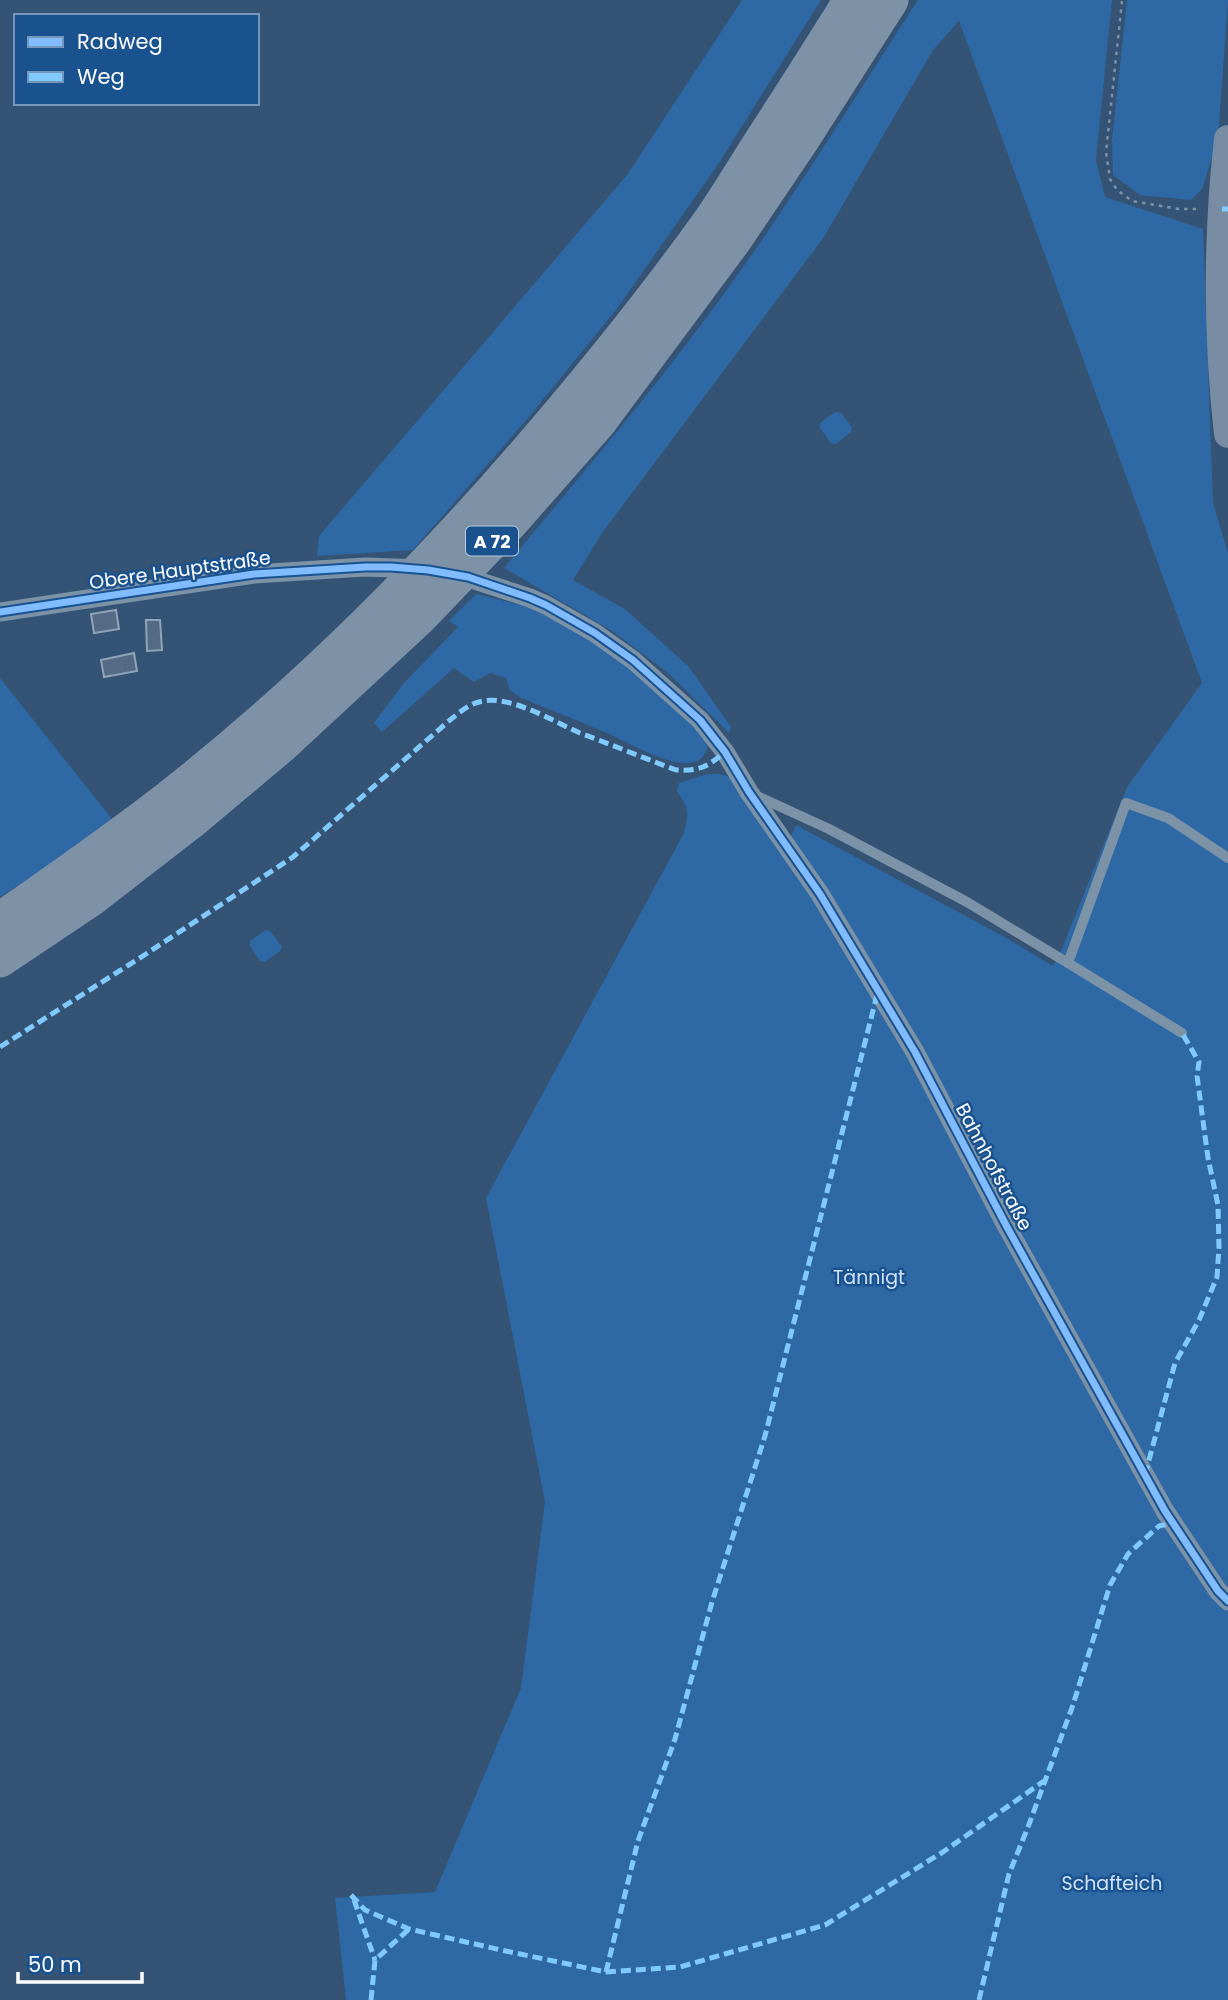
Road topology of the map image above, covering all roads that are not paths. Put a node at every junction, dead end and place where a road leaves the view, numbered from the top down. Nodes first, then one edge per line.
1 (852, 0) edge
2 (890, 0) edge
3 (1228, 139) edge
4 (1228, 433) edge
5 (0, 612) edge
6 (725, 752) joint
7 (749, 792) junction
8 (1228, 858) edge
9 (0, 921) edge
10 (0, 959) edge
11 (1068, 963) junction
12 (1182, 1033) dead end
13 (1228, 1601) edge

1 - 9 highway, A 72
2 - 10 highway, A 72
3 - 4 main road
5 - 6 street, Obere Hauptstraße
6 - 7 street, Bahnhofstraße
7 - 11 lane
7 - 13 street, Bahnhofstraße
8 - 11 lane
11 - 12 lane

